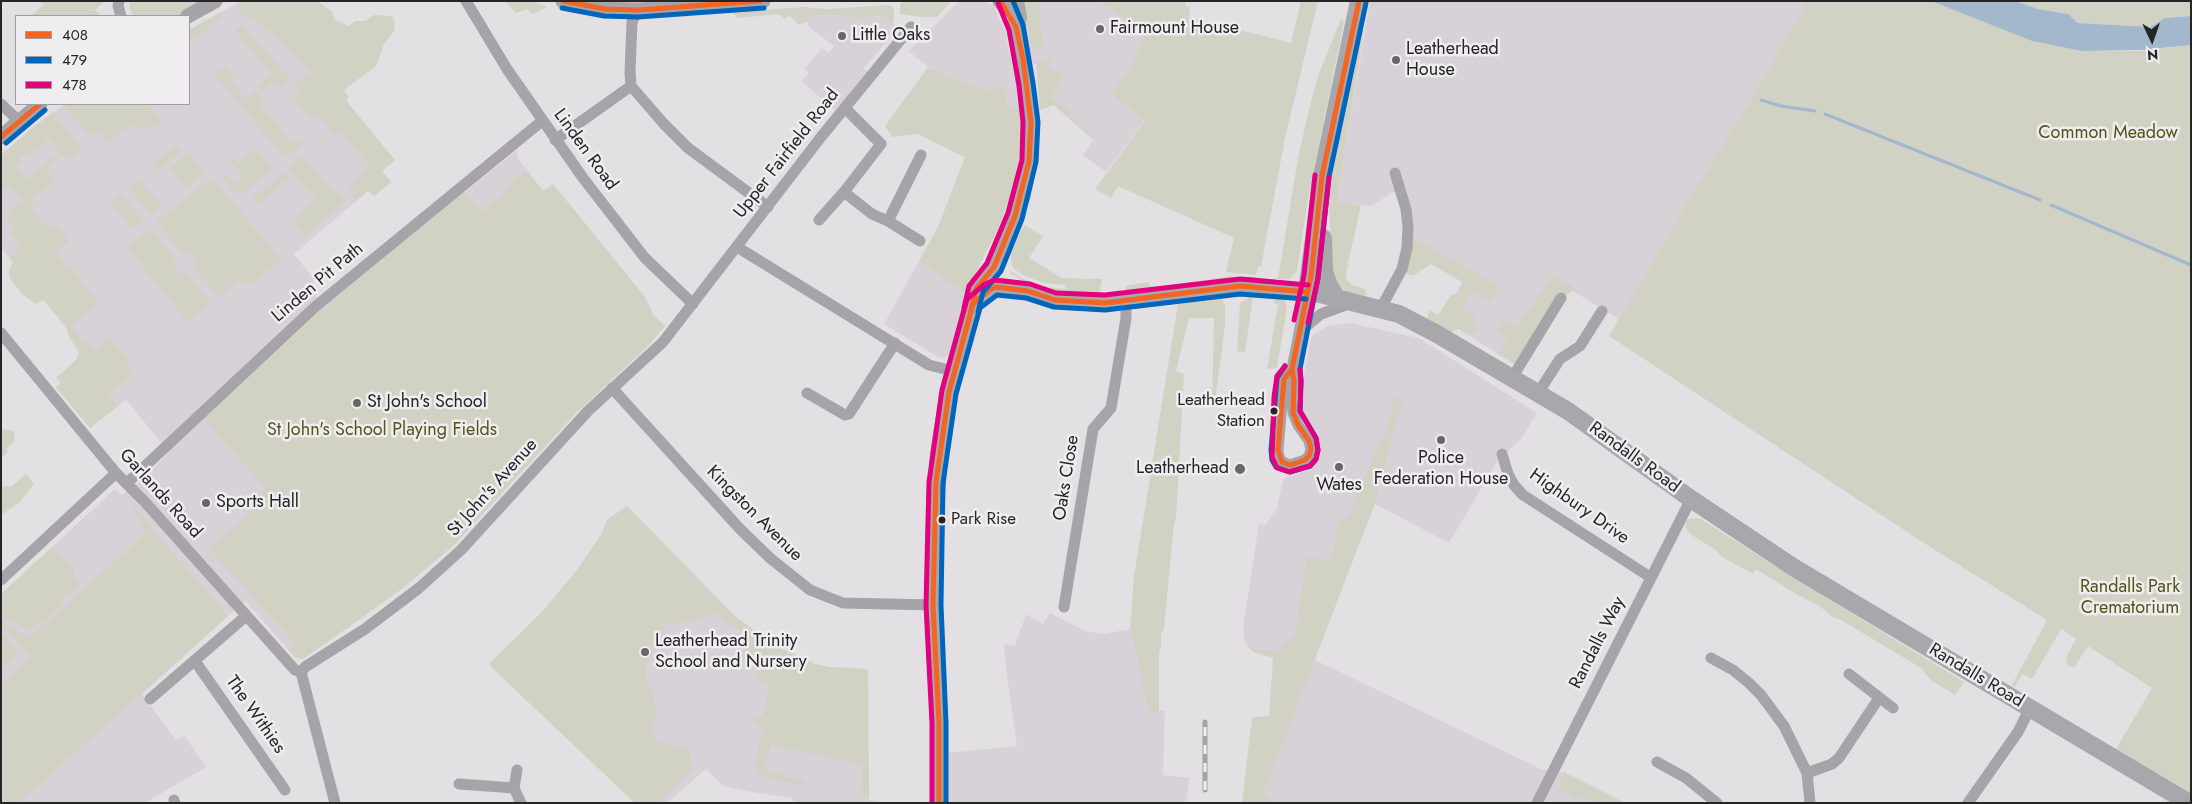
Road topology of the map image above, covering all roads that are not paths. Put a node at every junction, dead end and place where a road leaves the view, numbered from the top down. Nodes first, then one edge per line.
1 (120, 1) edge
2 (215, 1) edge
3 (466, 1) edge
4 (563, 1) edge
5 (763, 1) edge
6 (1359, 1) edge
7 (1006, 3) edge
8 (638, 10) junction
9 (121, 15) edge
10 (190, 15) edge
11 (912, 27) dead end
12 (631, 86) junction
13 (1, 104) edge
14 (39, 105) edge
15 (845, 108) junction
16 (19, 121) junction
17 (542, 121) junction
18 (1, 137) edge
19 (555, 140) junction
20 (921, 155) dead end
21 (1395, 173) dead end
22 (844, 192) junction
23 (1318, 201) junction
24 (768, 206) junction
25 (819, 220) dead end
26 (888, 221) junction
27 (920, 241) dead end
28 (737, 247) junction
29 (998, 256) junction
30 (1028, 291) junction
31 (1307, 292) junction
32 (1561, 298) dead end
33 (1345, 300) junction
34 (1126, 302) junction
35 (692, 304) junction
36 (973, 304) junction
37 (1381, 308) junction
38 (1602, 311) dead end
39 (1299, 332) junction
40 (1, 333) edge
41 (895, 343) junction
42 (1292, 369) junction
43 (953, 371) junction
44 (1512, 378) junction
45 (612, 388) junction
46 (807, 393) dead end
47 (1538, 393) junction
48 (1502, 454) dead end
49 (116, 473) junction
50 (126, 483) junction
51 (1691, 499) junction
52 (1650, 577) junction
53 (1, 580) edge
54 (933, 605) junction
55 (1064, 607) dead end
56 (246, 616) junction
57 (1711, 658) dead end
58 (195, 661) junction
59 (301, 672) junction
60 (1849, 674) dead end
61 (1879, 698) junction
62 (150, 699) dead end
63 (1893, 708) dead end
64 (2030, 708) junction
65 (1657, 762) dead end
66 (517, 770) dead end
67 (1807, 773) junction
68 (459, 784) dead end
69 (514, 788) junction
70 (285, 790) dead end
71 (1971, 799) edge
72 (335, 803) edge
73 (521, 803) edge
74 (939, 803) edge
75 (1537, 803) edge
76 (1717, 803) edge
77 (1810, 803) edge
78 (1984, 803) edge
79 (2189, 803) edge

1 - 9 street
2 - 10 main road
3 - 17 street, Linden Road
4 - 8 main road
5 - 8 main road
6 - 23 main road
7 - 29 main road
8 - 12 street
11 - 15 street, Upper Fairfield Road
12 - 19 street
12 - 24 street
13 - 16 street
14 - 16 main road
15 - 22 street
15 - 24 street, Upper Fairfield Road
16 - 18 main road
17 - 19 street, Linden Road
17 - 50 street, Linden Pit Path
19 - 35 street, Linden Road
20 - 26 street
21 - 37 street
22 - 25 street
22 - 26 street
23 - 31 main road
23 - 33 main road
24 - 28 street, Upper Fairfield Road
26 - 27 street
28 - 35 street, Upper Fairfield Road
28 - 41 street
29 - 30 main road, Randalls Road
29 - 36 main road
30 - 34 main road, Randalls Road
30 - 36 main road, Randalls Road
31 - 33 main road, Randalls Road
31 - 34 main road, Randalls Road
31 - 39 street
32 - 44 street
33 - 37 main road, Randalls Road
33 - 39 street
34 - 55 street, Oaks Close
35 - 45 street, St John's Avenue
36 - 43 main road
37 - 44 main road, Randalls Road
38 - 47 street
39 - 42 street
40 - 49 street, Garlands Road
41 - 43 street
41 - 46 street
42 - 42 street
43 - 54 main road
44 - 47 main road, Randalls Road
45 - 54 street, Kingston Avenue
45 - 59 street, St John's Avenue
47 - 51 main road, Randalls Road
48 - 52 street, Highbury Drive
49 - 50 street, Garlands Road
49 - 53 street
50 - 56 street, Garlands Road
51 - 52 street, Randalls Way
51 - 64 main road, Randalls Road
52 - 75 street, Randalls Way
54 - 74 main road
56 - 58 street
56 - 59 street, Garlands Road
57 - 67 street
58 - 62 street
58 - 70 street, The Withies
59 - 72 street
60 - 61 street
61 - 63 street
61 - 67 street
64 - 71 street
64 - 79 main road, Randalls Road
65 - 76 street
66 - 69 street
67 - 77 street
68 - 69 street
69 - 73 street
71 - 78 street

